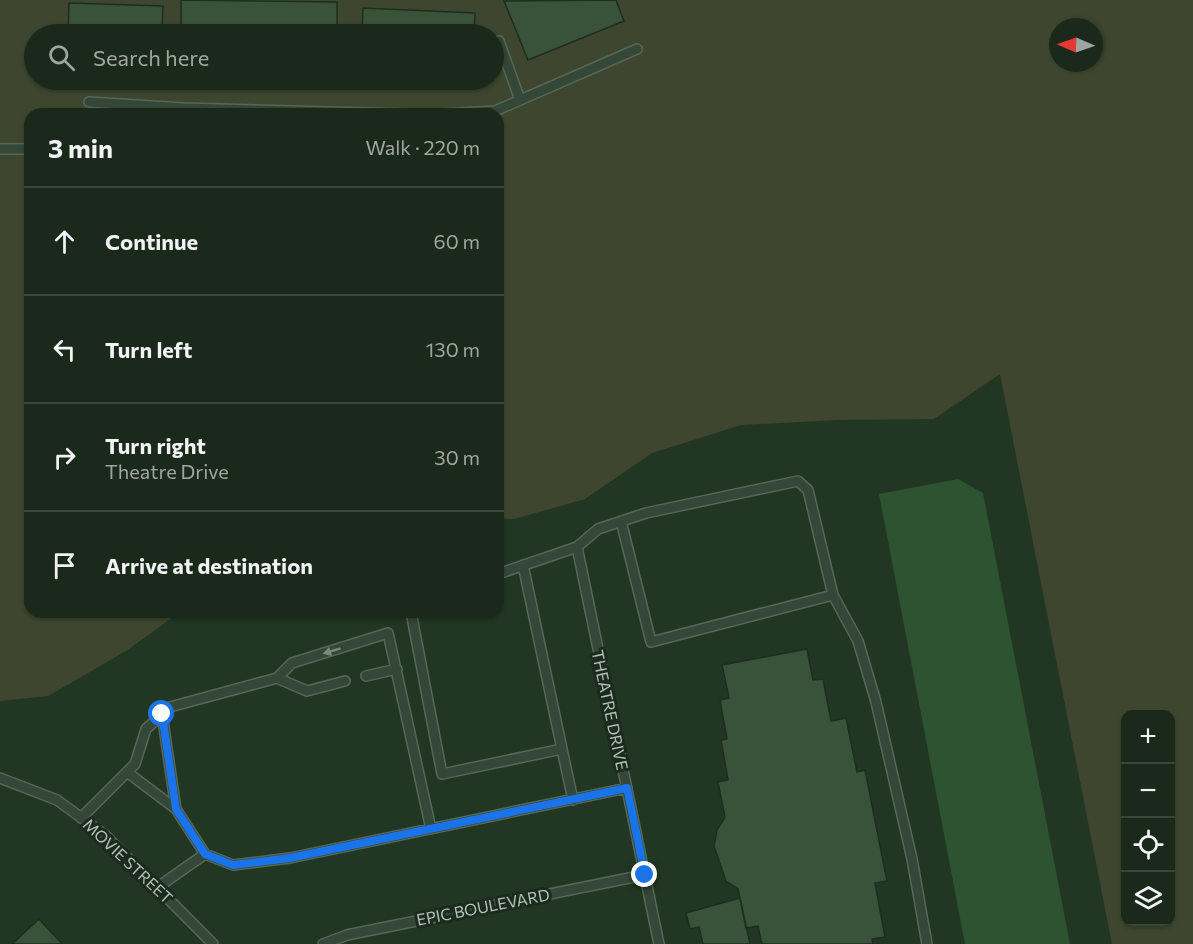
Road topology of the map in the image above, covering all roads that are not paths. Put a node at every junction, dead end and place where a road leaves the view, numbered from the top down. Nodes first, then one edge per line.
1 (637, 49) dead end
2 (504, 55) edge
3 (520, 100) junction
4 (89, 102) dead end
5 (150, 108) edge
6 (502, 108) edge
7 (0, 149) edge
8 (24, 149) edge
9 (621, 521) junction
10 (577, 547) junction
11 (523, 565) junction
12 (504, 572) edge
13 (833, 595) junction
14 (412, 618) edge
15 (397, 669) junction
16 (366, 676) dead end
17 (277, 678) junction
18 (345, 681) dead end
19 (162, 714) junction
20 (562, 749) junction
21 (127, 772) junction
22 (0, 778) edge
23 (627, 788) junction
24 (573, 800) junction
25 (176, 809) junction
26 (81, 818) junction
27 (431, 829) junction
28 (205, 854) junction
29 (645, 875) junction
30 (158, 887) junction
31 (213, 944) edge
32 (323, 944) edge
33 (659, 944) edge
34 (927, 944) edge

1 - 3 lane
2 - 3 lane
3 - 6 lane
4 - 5 lane
7 - 8 lane
9 - 10 lane
9 - 13 lane
9 - 13 lane
10 - 11 lane
10 - 23 lane, THEATRE DRIVE
11 - 12 lane
11 - 20 lane
13 - 34 lane
14 - 20 lane
15 - 16 lane
15 -> 17 lane
15 - 27 lane
17 - 18 lane
17 - 19 lane
19 - 21 lane
19 - 25 lane
20 - 24 lane
21 - 25 lane
21 - 26 lane
22 - 26 lane, MOVIE STREET
23 - 24 lane
23 - 29 lane, THEATRE DRIVE
24 - 27 lane
25 - 28 lane
26 - 30 lane, MOVIE STREET
27 - 28 lane
28 - 30 lane
29 - 32 lane, EPIC BOULEVARD
29 - 33 lane, THEATRE DRIVE
30 - 31 lane, MOVIE STREET

